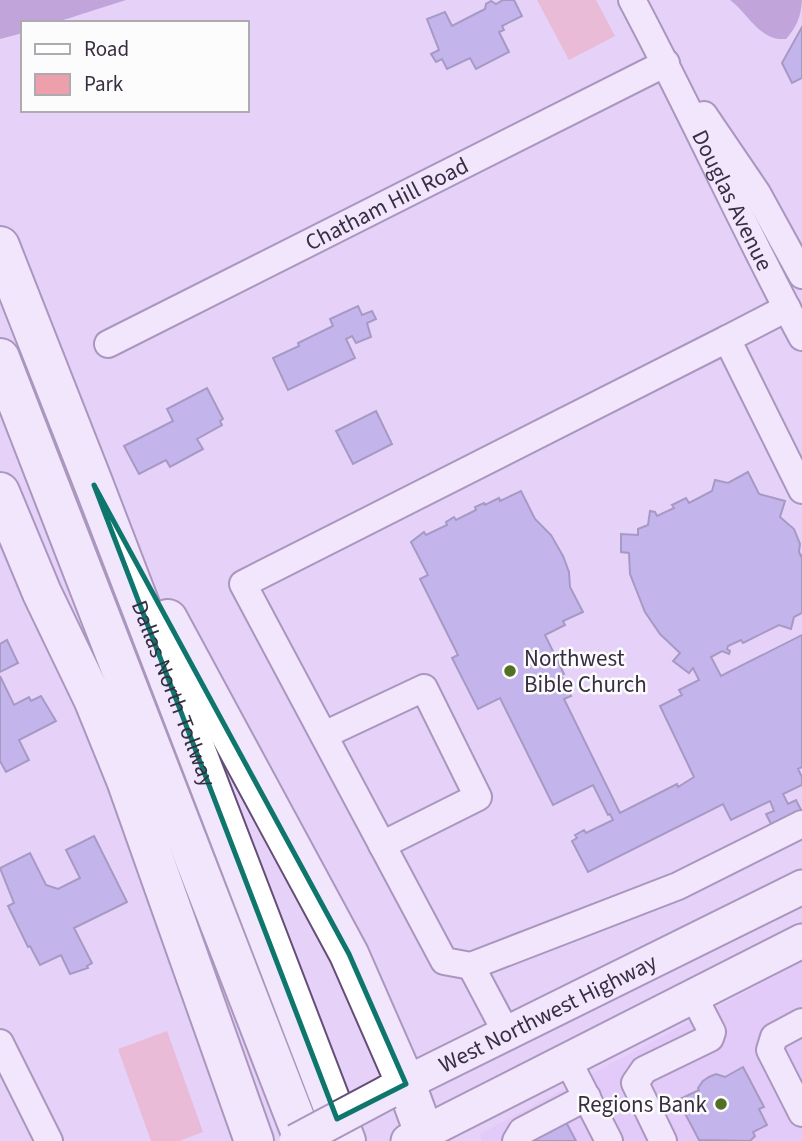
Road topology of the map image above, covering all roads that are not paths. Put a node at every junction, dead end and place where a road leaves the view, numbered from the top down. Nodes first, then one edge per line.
1 (632, 0) edge
2 (666, 63) junction
3 (785, 245) junction
4 (0, 246) edge
5 (761, 257) junction
6 (802, 275) edge
7 (787, 308) junction
8 (802, 337) edge
9 (727, 339) junction
10 (108, 344) dead end
11 (0, 358) edge
12 (94, 485) junction
13 (801, 485) edge
14 (0, 492) edge
15 (324, 735) junction
16 (802, 824) edge
17 (382, 845) junction
18 (802, 887) edge
19 (802, 941) edge
20 (471, 966) junction
21 (694, 997) junction
22 (802, 1022) edge
23 (507, 1034) junction
24 (0, 1043) edge
25 (568, 1061) junction
26 (397, 1088) junction
27 (586, 1097) junction
28 (802, 1113) edge
29 (430, 1139) edge
30 (49, 1141) edge
31 (254, 1141) edge
32 (296, 1141) edge
33 (304, 1141) edge
34 (346, 1141) edge
35 (516, 1141) edge
36 (609, 1141) edge
37 (663, 1141) edge

1 - 2 street, Douglas Avenue
2 - 3 street, Douglas Avenue
2 - 5 street, Douglas Avenue
2 - 10 street, Chatham Hill Road
3 - 5 street
3 - 6 street, Douglas Avenue
4 - 12 highway, Dallas North Tollway
5 - 7 street, Douglas Avenue
7 - 8 street, Douglas Avenue
7 - 9 street
9 - 13 street
9 - 15 street
11 - 33 highway, Dallas North Tollway
12 - 26 highway
12 - 34 highway, Dallas North Tollway
14 - 31 highway
15 - 17 street
15 - 17 street
16 - 20 street
17 - 20 street
18 - 23 main road, West Northwest Highway
19 - 21 main road
20 - 23 street
21 - 25 main road
21 - 37 street
22 - 28 street
23 - 26 main road, West Northwest Highway
24 - 30 street
25 - 27 street
25 - 29 main road
26 - 29 highway
26 - 32 main road, West Northwest Highway, bridge
27 - 35 street
27 - 36 street

